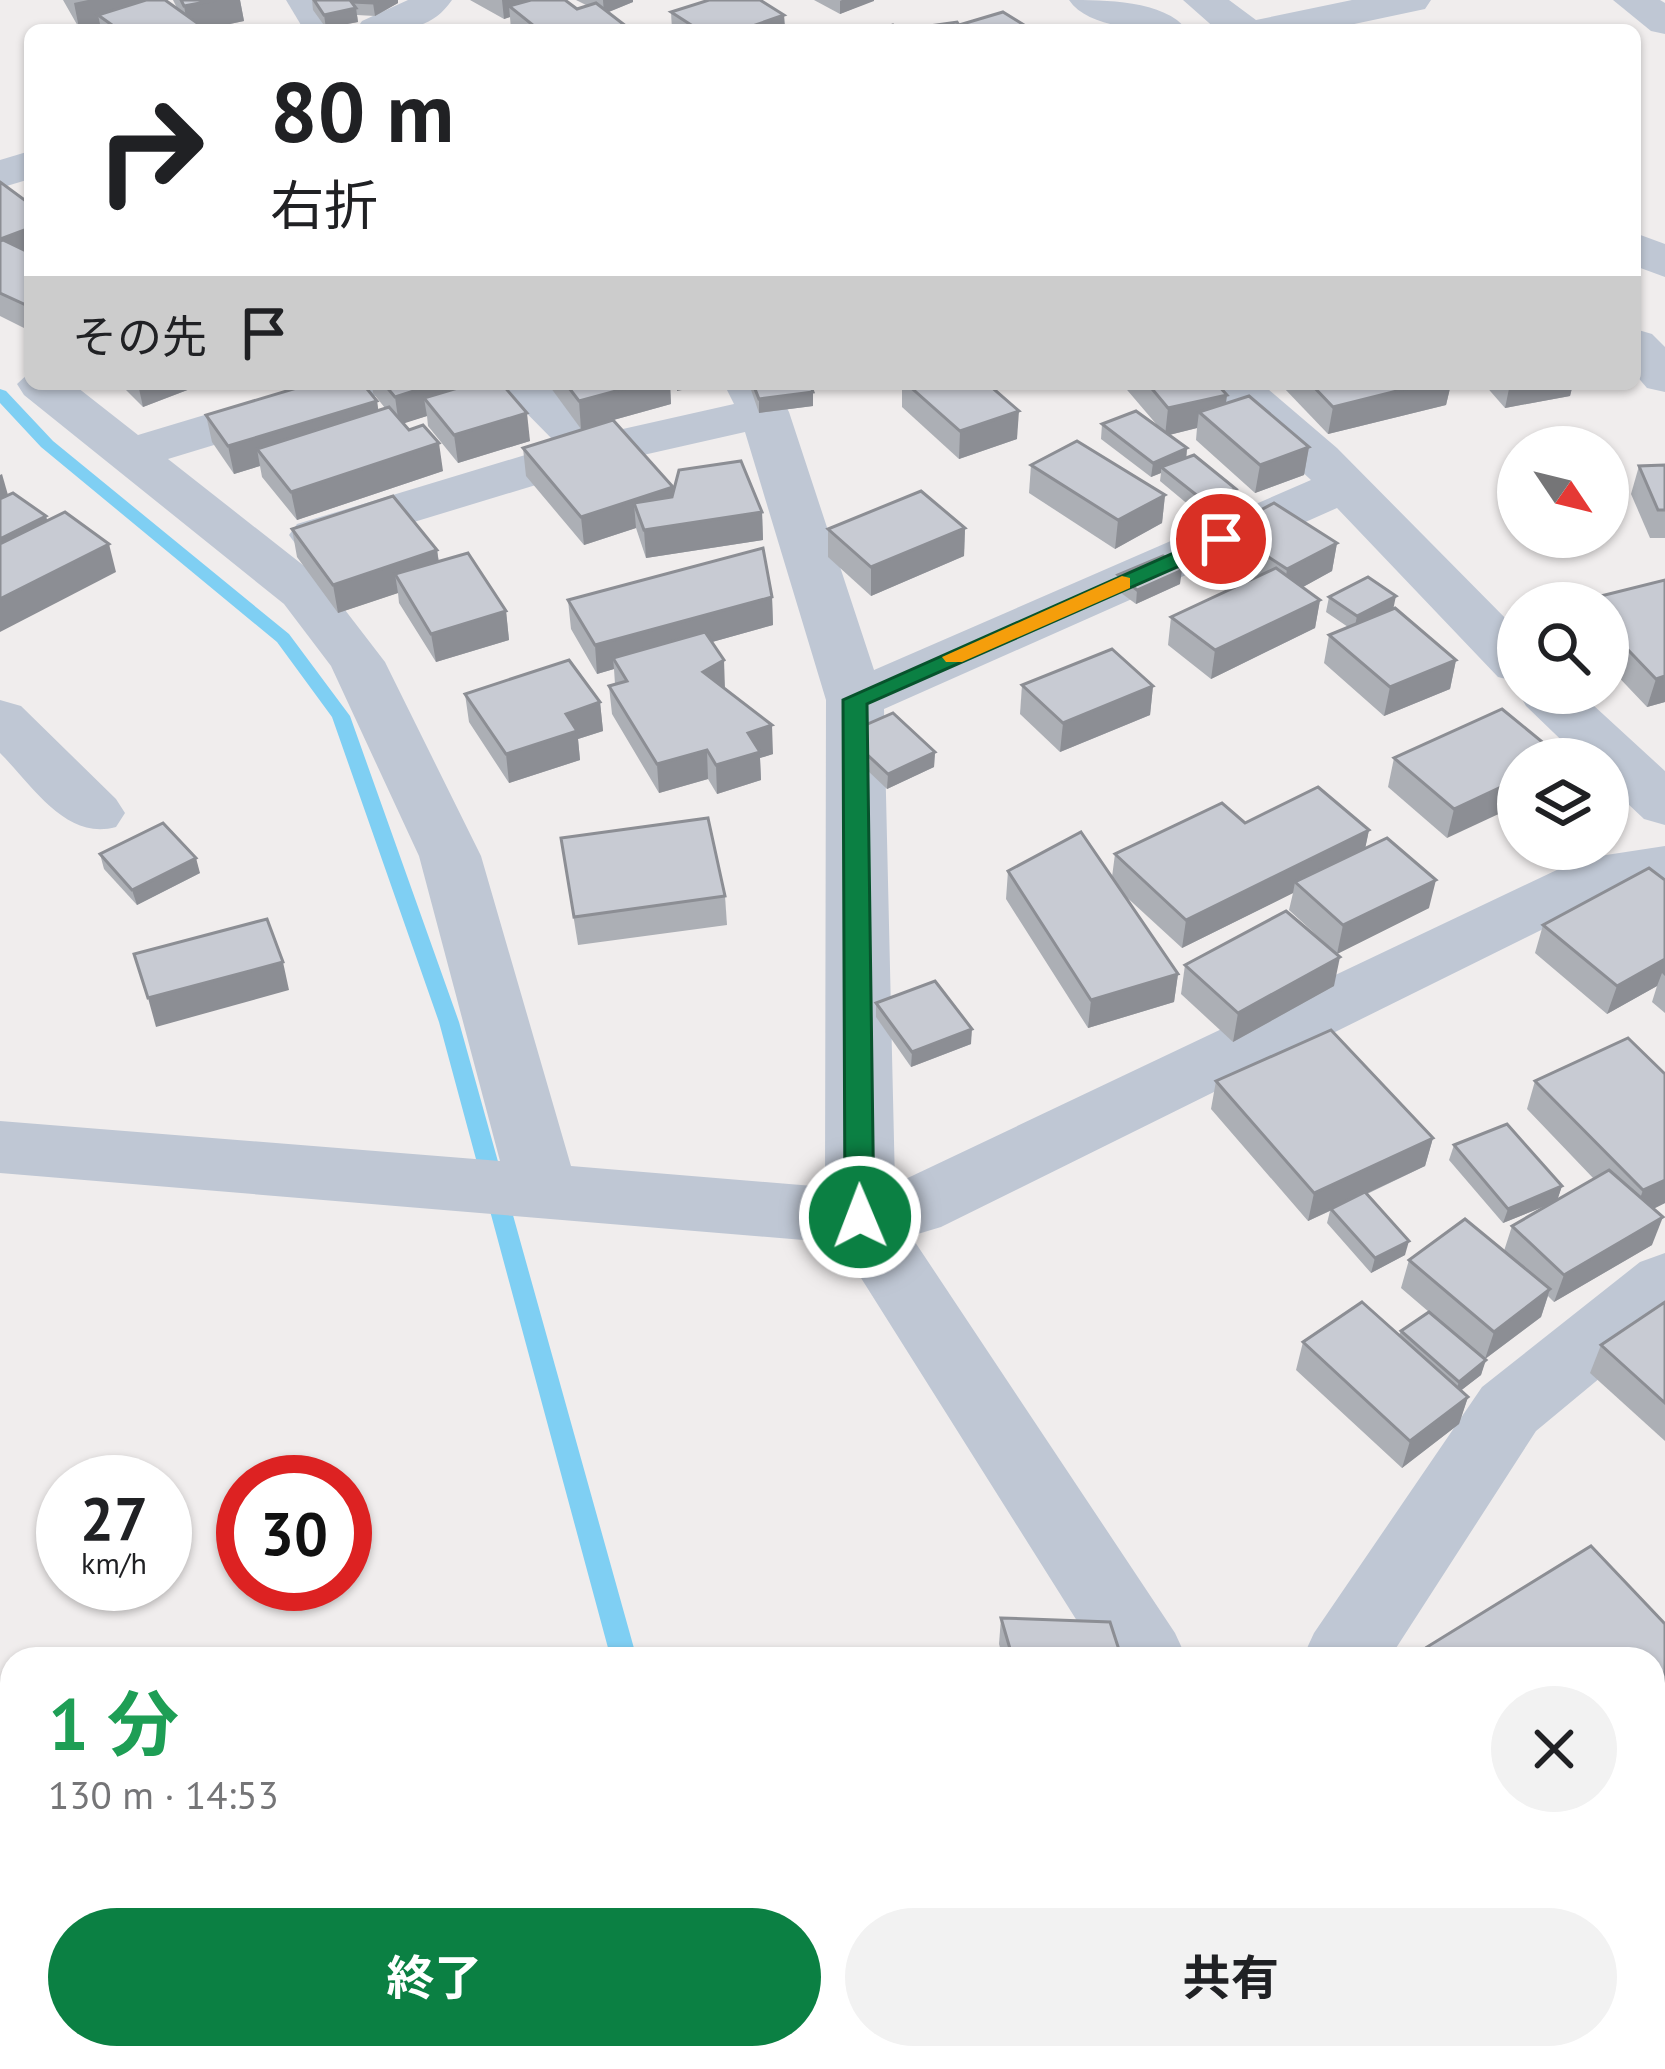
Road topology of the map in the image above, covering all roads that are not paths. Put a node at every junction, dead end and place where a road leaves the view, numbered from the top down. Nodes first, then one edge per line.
1 (432, 0) edge
2 (1090, 0) edge
3 (1203, 0) edge
4 (1411, 0) edge
5 (1633, 0) edge
6 (1665, 22) edge
7 (391, 24) edge
8 (1151, 24) edge
9 (1235, 24) edge
10 (1296, 24) edge
11 (1641, 351) edge
12 (1665, 377) edge
13 (53, 390) edge
14 (341, 390) edge
15 (529, 390) edge
16 (1239, 390) edge
17 (756, 398) edge
18 (156, 446) junction
19 (594, 452) junction
20 (1344, 485) junction
21 (1497, 642) edge
22 (855, 700) junction
23 (1568, 714) edge
24 (0, 719) edge
25 (1665, 805) edge
26 (94, 813) dead end
27 (1665, 867) edge
28 (0, 1147) edge
29 (544, 1193) junction
30 (860, 1217) junction
31 (1665, 1282) edge
32 (1138, 1647) edge
33 (1351, 1647) edge

1 - 7 street
2 - 8 street
3 - 9 street
4 - 10 street
5 - 6 street
11 - 12 street
13 - 18 street
14 - 18 street
15 - 19 street
16 - 20 street
17 - 19 street
17 - 22 street
18 - 19 street
18 - 29 street
20 - 21 street
20 - 22 street
22 - 30 street
23 - 25 street
24 - 26 street
27 - 30 street
28 - 29 street
29 - 30 street
30 - 32 street
31 - 33 street

